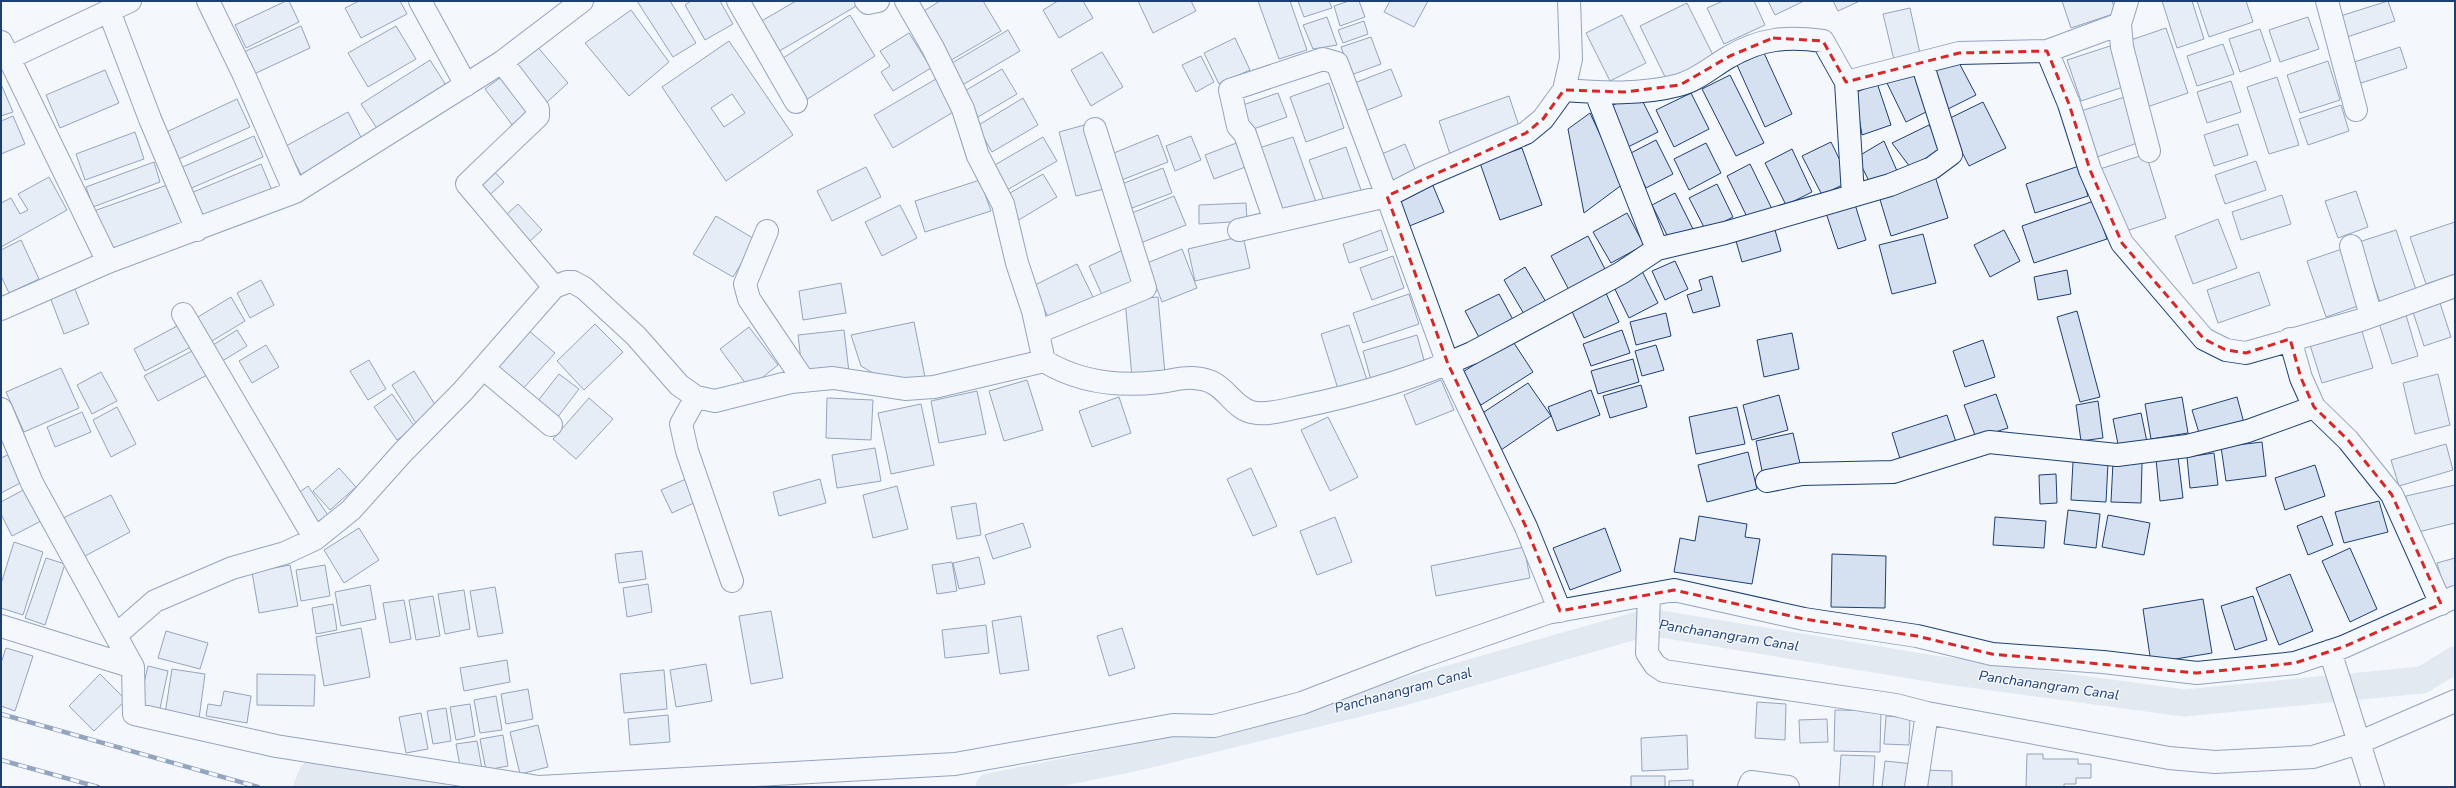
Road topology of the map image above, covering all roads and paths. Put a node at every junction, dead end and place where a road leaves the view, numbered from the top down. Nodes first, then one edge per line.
1 (130, 1) edge
2 (208, 1) edge
3 (420, 1) edge
4 (582, 1) edge
5 (738, 1) edge
6 (866, 1) edge
7 (878, 1) edge
8 (906, 1) edge
9 (1569, 1) edge
10 (2128, 1) edge
11 (2326, 1) edge
12 (109, 11) junction
13 (2120, 24) junction
14 (5, 50) edge
15 (2047, 51) junction
16 (502, 62) junction
17 (1922, 62) junction
18 (1846, 82) junction
19 (466, 85) junction
20 (1564, 90) junction
21 (1596, 93) junction
22 (796, 102) dead end
23 (2356, 110) dead end
24 (1095, 130) dead end
25 (2149, 151) dead end
26 (296, 192) junction
27 (1853, 195) junction
28 (1387, 196) junction
29 (1275, 221) junction
30 (197, 230) junction
31 (1239, 230) dead end
32 (767, 231) dead end
33 (2351, 246) dead end
34 (1657, 249) junction
35 (108, 262) junction
36 (2455, 286) edge
37 (554, 287) junction
38 (1, 309) edge
39 (183, 314) dead end
40 (2371, 316) junction
41 (1038, 332) junction
42 (2290, 339) junction
43 (1044, 361) junction
44 (1448, 364) junction
45 (482, 368) junction
46 (804, 381) junction
47 (696, 397) junction
48 (2314, 408) junction
49 (1, 409) edge
50 (551, 425) dead end
51 (1767, 480) dead end
52 (314, 539) junction
53 (732, 581) dead end
54 (2448, 601) edge
55 (1648, 605) junction
56 (1560, 610) junction
57 (1, 626) edge
58 (116, 635) junction
59 (2330, 651) junction
60 (133, 667) junction
61 (2455, 701) edge
62 (1927, 713) junction
63 (2358, 742) junction
64 (539, 787) edge
65 (1749, 787) edge
66 (1788, 787) edge
67 (1916, 787) edge
68 (2373, 787) edge

1 - 12 street
2 - 26 street
3 - 19 street
4 - 16 street
5 - 22 street
6 - 7 street
8 - 41 street
9 - 20 street
10 - 13 street
11 - 23 street
12 - 14 street
12 - 30 street
13 - 15 street
13 - 25 street
14 - 35 street
15 - 17 street
15 - 42 street
16 - 19 street
16 - 37 street
17 - 18 street
17 - 27 street
18 - 21 street
18 - 27 street
19 - 26 street
20 - 21 street
20 - 28 street
21 - 34 street
24 - 41 street
26 - 30 street
27 - 34 street
28 - 29 street
28 - 29 street
28 - 44 street
29 - 31 street
30 - 35 street
32 - 46 street
33 - 40 street
34 - 44 street
35 - 38 street
36 - 40 street
37 - 45 street
37 - 47 street
39 - 52 street
40 - 42 street
41 - 43 street
42 - 48 street
43 - 44 street
43 - 46 street
44 - 56 street
45 - 50 street
45 - 52 street
46 - 47 street
47 - 53 street
48 - 51 street
48 - 54 street
49 - 58 street
52 - 58 street
54 - 59 street
55 - 56 street
55 - 59 street
55 - 62 street
56 - 64 street
57 - 60 street
58 - 60 street
59 - 63 street
60 - 64 street
61 - 63 street
62 - 63 street
62 - 67 street
63 - 68 street
65 - 66 street

